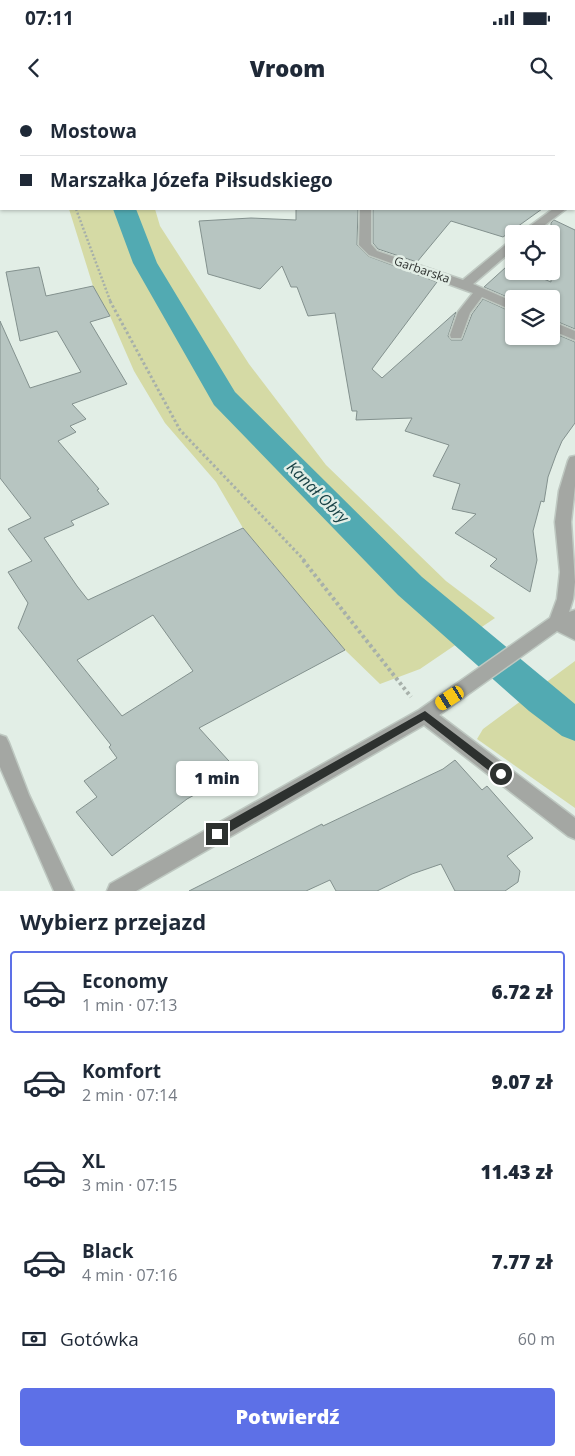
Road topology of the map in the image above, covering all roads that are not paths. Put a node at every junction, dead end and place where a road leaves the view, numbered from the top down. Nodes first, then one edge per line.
1 (365, 210) edge
2 (559, 210) edge
3 (538, 225) edge
4 (505, 251) edge
5 (465, 285) junction
6 (481, 291) junction
7 (505, 303) edge
8 (560, 329) edge
9 (456, 334) dead end
10 (575, 336) edge
11 (575, 461) edge
12 (570, 549) edge
13 (575, 617) edge
14 (550, 627) junction
15 (575, 633) edge
16 (425, 715) junction
17 (0, 743) edge
18 (575, 830) edge
19 (64, 891) edge
20 (117, 891) edge

1 - 5 street, Garbarska
2 - 3 street
4 - 5 street
5 - 6 street, Garbarska
6 - 7 street, Garbarska
6 - 9 street
8 - 10 street
11 - 12 street
12 - 14 street
13 - 14 street
14 - 15 street
14 - 16 street
16 - 18 street
16 - 20 street
17 - 19 street

